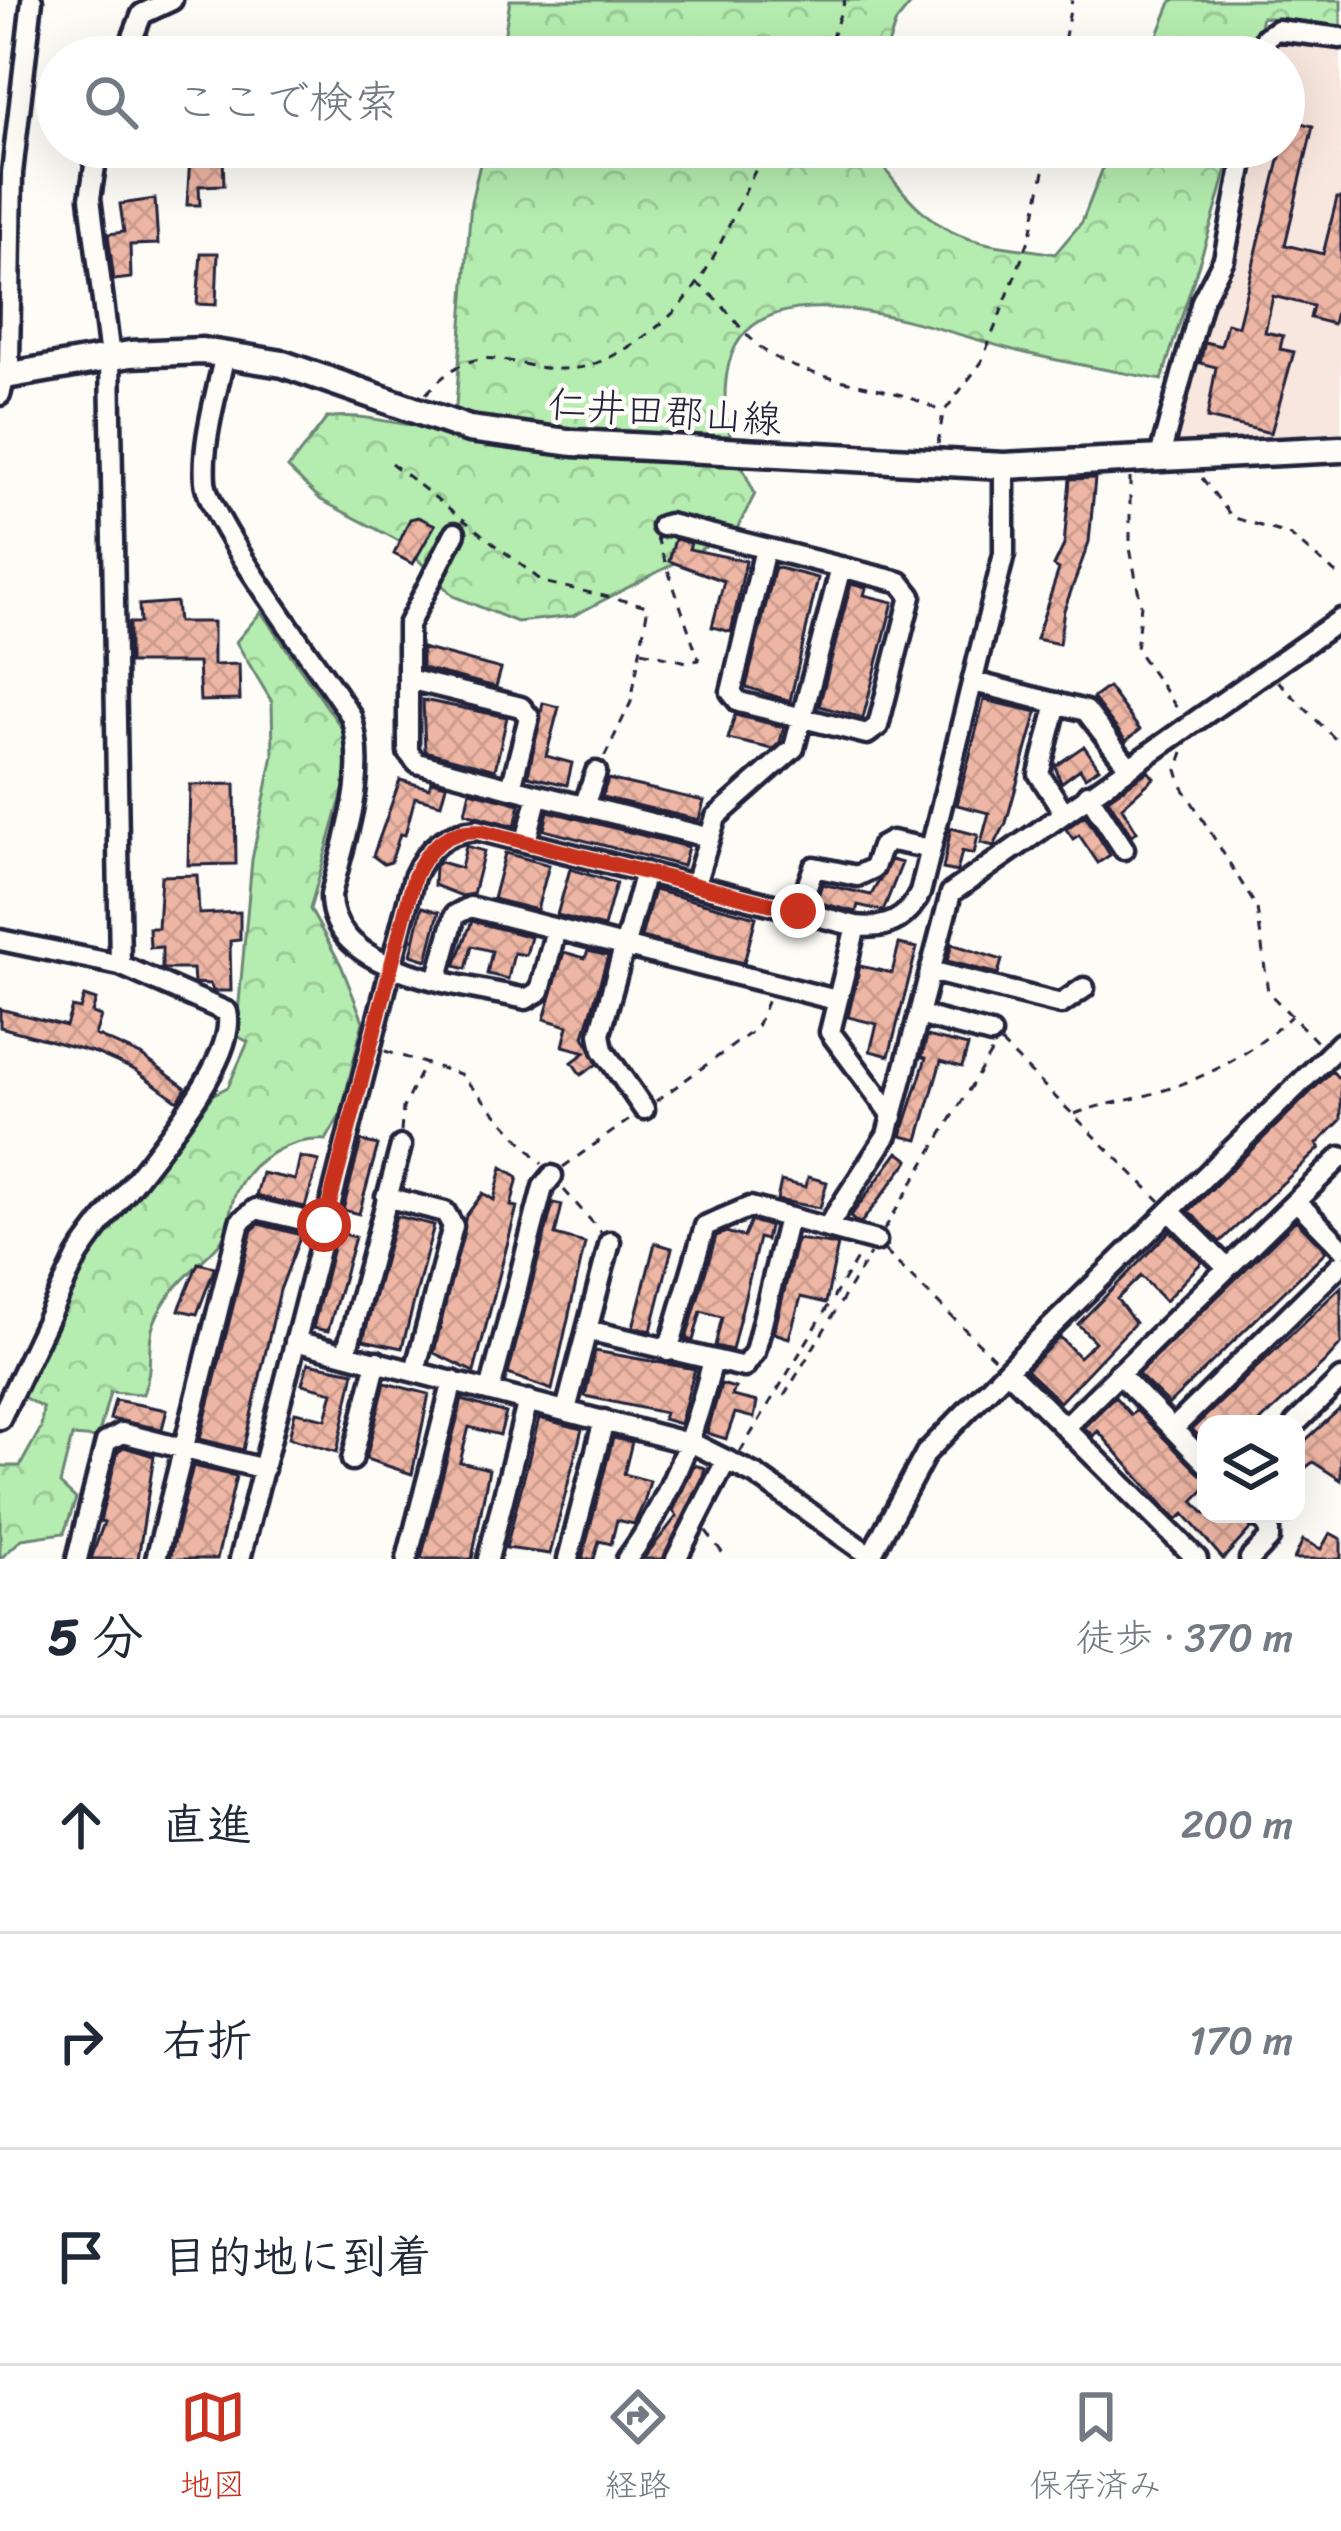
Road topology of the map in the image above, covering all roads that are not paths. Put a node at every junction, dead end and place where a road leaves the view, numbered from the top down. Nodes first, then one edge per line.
1 (32, 0) edge
2 (172, 0) edge
3 (133, 36) edge
4 (1267, 36) edge
5 (1341, 38) edge
6 (95, 168) edge
7 (1242, 168) edge
8 (225, 353) junction
9 (110, 357) junction
10 (2, 383) edge
11 (1341, 449) edge
12 (1159, 460) junction
13 (1004, 466) junction
14 (662, 526) road end
15 (455, 533) dead end
16 (765, 549) junction
17 (841, 567) junction
18 (1341, 619) edge
19 (408, 679) junction
20 (974, 682) junction
21 (1057, 703) junction
22 (803, 717) junction
23 (1128, 766) junction
24 (596, 772) road end
25 (511, 788) junction
26 (1088, 794) junction
27 (538, 795) junction
28 (584, 806) junction
29 (1064, 811) junction
30 (707, 837) junction
31 (526, 841) junction
32 (931, 849) junction
33 (1124, 850) dead end
34 (645, 872) junction
35 (695, 884) junction
36 (798, 911) junction
37 (856, 926) junction
38 (556, 929) junction
39 (0, 940) edge
40 (626, 946) junction
41 (120, 965) junction
42 (392, 966) junction
43 (930, 970) junction
44 (438, 977) junction
45 (1084, 988) dead end
46 (836, 1000) junction
47 (919, 1015) junction
48 (995, 1037) road end
49 (1337, 1055) edge
50 (644, 1109) road end
51 (893, 1117) junction
52 (401, 1146) road end
53 (1341, 1157) edge
54 (552, 1176) road end
55 (386, 1197) junction
56 (1296, 1201) junction
57 (1170, 1210) junction
58 (788, 1218) junction
59 (324, 1225) junction
60 (828, 1226) junction
61 (874, 1240) road end
62 (610, 1242) road end
63 (1341, 1247) edge
64 (1341, 1264) edge
65 (1227, 1268) junction
66 (587, 1330) junction
67 (295, 1341) junction
68 (668, 1352) junction
69 (346, 1353) junction
70 (377, 1361) junction
71 (712, 1364) junction
72 (1007, 1370) junction
73 (415, 1371) junction
74 (1118, 1373) junction
75 (1341, 1379) edge
76 (453, 1381) junction
77 (490, 1390) junction
78 (528, 1400) junction
79 (566, 1410) junction
80 (1304, 1415) edge
81 (0, 1419) edge
82 (604, 1420) junction
83 (1066, 1426) junction
84 (1173, 1429) junction
85 (685, 1442) junction
86 (185, 1448) junction
87 (1197, 1454) edge
88 (352, 1460) dead end
89 (730, 1463) junction
90 (264, 1469) junction
91 (1265, 1523) edge
92 (873, 1557) edge
93 (77, 1559) edge
94 (156, 1559) edge
95 (240, 1559) edge
96 (407, 1559) edge
97 (488, 1559) edge
98 (568, 1559) edge
99 (627, 1559) edge
100 (676, 1559) edge
101 (1198, 1559) edge
102 (1250, 1559) edge

1 - 10 street
2 - 3 street
4 - 5 street
6 - 9 street
7 - 12 street
8 - 9 main road, 仁井田郡山線
8 - 13 main road, 仁井田郡山線
8 - 42 street
9 - 10 main road, 仁井田郡山線
9 - 41 street
11 - 12 main road, 仁井田郡山線
12 - 13 main road, 仁井田郡山線
13 - 20 street
14 - 16 street
15 - 19 street
16 - 17 street
16 - 22 street
17 - 22 street
17 - 22 street
18 - 23 street
19 - 25 street
19 - 25 street
20 - 21 street
20 - 32 street
21 - 23 street
21 - 29 street
22 - 30 street
23 - 26 street
24 - 28 street
25 - 27 street
26 - 29 street
26 - 33 street
27 - 28 street
27 - 31 street
28 - 30 street
29 - 43 street
30 - 35 street
31 - 34 street
31 - 42 street
32 - 36 street
32 - 37 street
34 - 35 street
34 - 40 street
35 - 36 street
36 - 37 street
37 - 46 street
38 - 40 street
38 - 44 street
38 - 44 street
39 - 41 street
40 - 46 street
40 - 50 street
41 - 81 street
42 - 44 street
42 - 59 street
43 - 45 street
43 - 47 street
46 - 51 street
47 - 48 street
47 - 51 street
49 - 57 street
51 - 60 street
52 - 55 street
53 - 56 street
54 - 77 street
55 - 69 street
55 - 73 street
56 - 63 street
56 - 65 street
57 - 65 street
57 - 72 street
58 - 60 street
58 - 68 street
58 - 71 street
59 - 67 street
59 - 86 street
60 - 61 street
62 - 66 street
64 - 84 street
65 - 74 street
66 - 68 street
66 - 79 street
67 - 69 street
67 - 90 street
68 - 71 street
69 - 70 street
70 - 73 street
70 - 88 street
71 - 85 street
72 - 83 street
72 - 92 street
73 - 76 street
74 - 83 street
74 - 84 street
75 - 80 street
76 - 77 street
76 - 96 street
77 - 78 street
78 - 79 street
78 - 97 street
79 - 82 street
82 - 85 street
82 - 98 street
83 - 101 street
84 - 87 street
85 - 89 street
85 - 99 street
86 - 90 street
86 - 93 street
86 - 94 street
89 - 92 street
89 - 100 street
90 - 95 street
91 - 102 street

